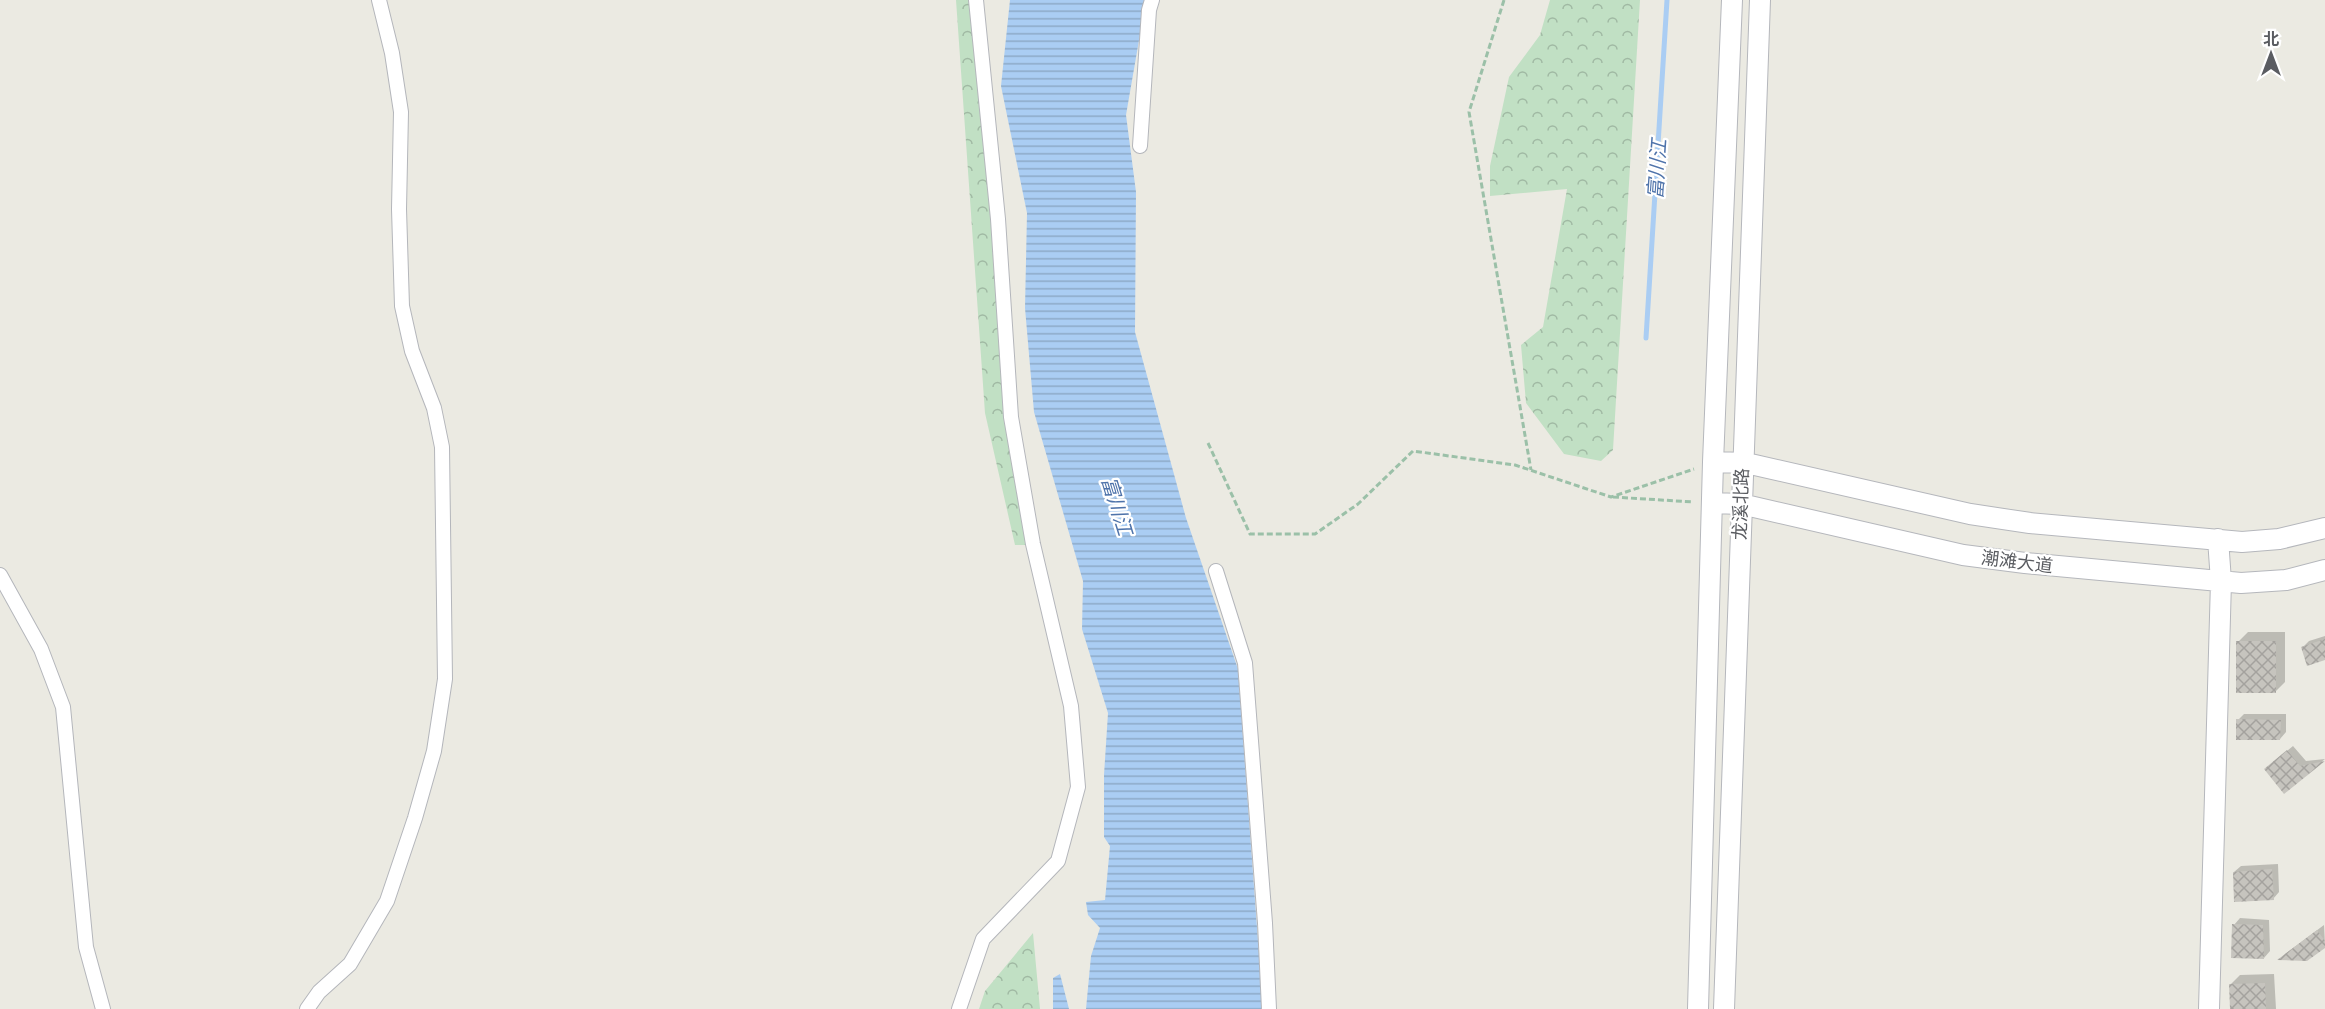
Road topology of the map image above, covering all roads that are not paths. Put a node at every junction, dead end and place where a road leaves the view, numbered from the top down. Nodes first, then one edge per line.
1 (379, 0) edge
2 (976, 0) edge
3 (1152, 0) edge
4 (1732, 0) edge
5 (1760, 0) edge
6 (1140, 146) dead end
7 (1713, 462) junction
8 (1742, 463) junction
9 (1712, 503) junction
10 (1741, 504) junction
11 (2325, 528) edge
12 (2218, 539) junction
13 (2325, 570) edge
14 (1216, 572) dead end
15 (0, 575) edge
16 (2221, 581) junction
17 (103, 1009) edge
18 (307, 1009) edge
19 (959, 1009) edge
20 (1269, 1009) edge
21 (1698, 1009) edge
22 (1725, 1009) edge
23 (2209, 1009) edge

1 - 18 street
2 - 19 street
3 - 6 street
4 - 7 main road, 龙溪北路
5 - 8 main road, 龙溪北路
7 - 8 main road
7 - 9 main road, 龙溪北路
8 - 10 main road, 龙溪北路
8 - 12 main road
9 - 10 main road, 潮滩大道
9 - 21 main road, 龙溪北路
10 - 16 main road, 潮滩大道
10 - 22 main road, 龙溪北路
11 - 12 main road
12 - 16 main road
13 - 16 main road, 潮滩大道
14 - 20 street
15 - 17 street
16 - 23 main road

